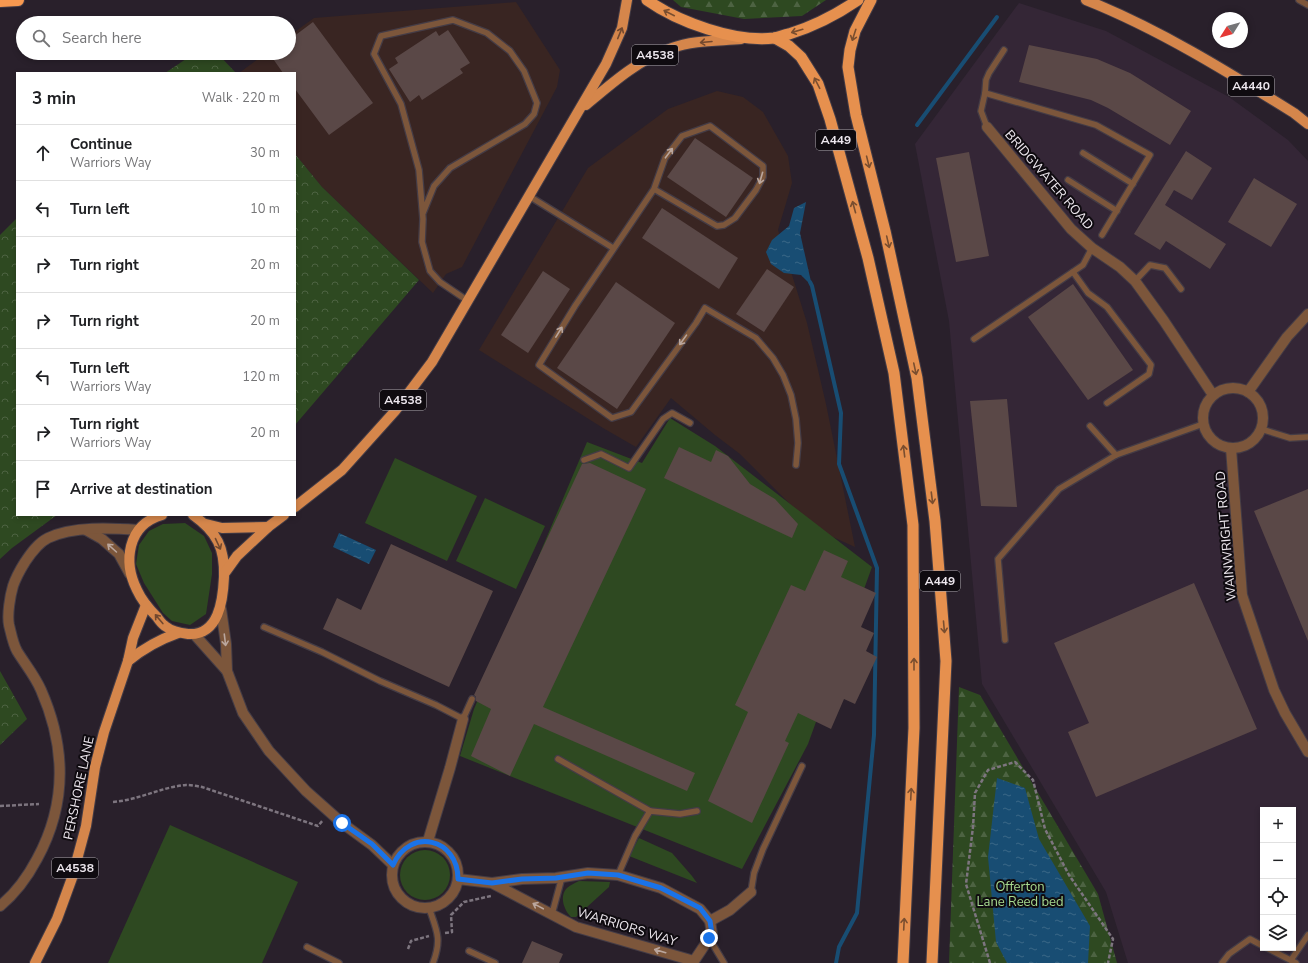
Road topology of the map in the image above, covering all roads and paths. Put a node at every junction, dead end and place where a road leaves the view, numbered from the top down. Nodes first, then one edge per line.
1 (18, 0) edge
2 (627, 0) edge
3 (647, 0) edge
4 (858, 0) edge
5 (871, 0) edge
6 (1086, 0) edge
7 (1299, 0) edge
8 (0, 1) edge
9 (1308, 5) edge
10 (745, 38) junction
11 (775, 38) junction
12 (1004, 50) dead end
13 (985, 93) junction
14 (580, 110) junction
15 (1308, 124) edge
16 (987, 127) joint
17 (1083, 153) dead end
18 (1068, 180) dead end
19 (1132, 184) junction
20 (654, 189) junction
21 (529, 196) junction
22 (1117, 211) junction
23 (423, 213) junction
24 (1102, 235) dead end
25 (613, 248) junction
26 (1092, 248) junction
27 (1072, 272) junction
28 (1135, 281) junction
29 (1181, 289) dead end
30 (468, 301) junction
31 (1308, 314) edge
32 (974, 339) dead end
33 (1248, 392) junction
34 (1213, 395) junction
35 (1107, 403) dead end
36 (690, 423) dead end
37 (1203, 424) junction
38 (1090, 426) dead end
39 (1261, 429) junction
40 (1308, 437) edge
41 (1231, 448) junction
42 (1116, 455) junction
43 (584, 460) dead end
44 (796, 465) dead end
45 (296, 506) edge
46 (160, 516) edge
47 (194, 516) edge
48 (283, 516) edge
49 (206, 524) junction
50 (268, 526) junction
51 (86, 530) junction
52 (138, 530) junction
53 (130, 574) junction
54 (224, 574) junction
55 (146, 605) junction
56 (221, 609) junction
57 (264, 627) dead end
58 (178, 633) junction
59 (194, 634) junction
60 (1005, 640) dead end
61 (128, 661) junction
62 (226, 671) junction
63 (472, 699) dead end
64 (463, 719) junction
65 (1308, 752) edge
66 (558, 760) dead end
67 (802, 766) dead end
68 (113, 802) dead end
69 (39, 804) dead end
70 (0, 806) edge
71 (650, 811) junction
72 (697, 811) dead end
73 (330, 812) junction
74 (428, 841) junction
75 (393, 865) junction
76 (618, 875) junction
77 (562, 877) junction
78 (458, 879) junction
79 (492, 883) junction
80 (751, 892) joint
81 (492, 896) dead end
82 (0, 906) edge
83 (429, 908) junction
84 (552, 914) junction
85 (710, 921) junction
86 (437, 934) junction
87 (1308, 935) edge
88 (709, 938) junction
89 (1260, 944) edge
90 (307, 947) dead end
91 (408, 949) dead end
92 (469, 951) dead end
93 (1274, 951) edge
94 (1293, 961) edge
95 (695, 962) edge
96 (35, 963) edge
97 (338, 963) edge
98 (433, 963) edge
99 (495, 963) edge
100 (724, 963) edge
101 (902, 963) edge
102 (932, 963) edge
103 (990, 963) edge
104 (1108, 963) edge
105 (1222, 963) edge

1 - 8 highway
14 -> 2 main road, A4538
10 -> 3 highway
4 -> 11 highway
5 -> 102 highway, A449
6 - 15 main road, A4440
7 - 9 lane
10 - 11 highway
10 -> 14 main road, A4538
101 -> 11 highway, A449
12 - 13 lane
13 - 16 lane
13 - 19 lane
14 - 21 main road, A4538
16 - 26 street, BRIDGWATER ROAD
17 - 19 lane
18 - 22 lane
19 - 22 lane
20 -> 20 lane
20 - 25 lane
21 - 25 lane
21 - 30 main road, A4538
22 - 24 lane
23 - 23 lane
23 - 30 lane
44 -> 25 lane
26 - 27 lane
26 - 28 street, BRIDGWATER ROAD
27 - 32 lane
27 - 35 lane
28 - 29 lane
28 - 34 street, BRIDGWATER ROAD
30 - 45 main road, A4538
31 - 33 street
33 - 34 street
33 - 39 street
34 - 37 street
36 - 43 lane
37 - 41 street
37 - 42 lane
38 - 42 lane
39 - 40 lane
39 - 41 street
41 - 65 street, WAINWRIGHT ROAD
42 - 60 lane
46 - 52 main road
47 - 49 main road
48 - 50 main road
49 - 50 main road
49 -> 54 main road
50 - 54 main road
51 - 52 street
53 -> 51 street
51 - 82 street
52 - 53 main road
53 - 55 main road
54 - 56 main road
58 -> 55 main road
55 - 61 main road, PERSHORE LANE / A4538
56 - 59 main road
56 -> 62 street
57 - 64 lane
58 - 59 main road
58 - 61 main road
59 - 62 street
61 - 96 main road, PERSHORE LANE / A4538
62 - 73 street
63 - 64 lane
64 - 74 street
66 - 71 lane
67 - 80 lane
68 - 73 path
69 - 70 path
71 - 72 lane
71 - 76 lane
73 - 75 street
74 - 75 street
74 - 78 street
75 - 83 street
76 - 77 street, WARRIORS WAY
76 - 85 street, WARRIORS WAY
77 - 79 street, WARRIORS WAY
77 - 84 lane
78 - 79 street, WARRIORS WAY
78 - 83 street
84 -> 79 street, WARRIORS WAY
80 - 85 street
81 - 86 path
83 - 86 lane
95 -> 84 street, WARRIORS WAY
85 - 88 street, WARRIORS WAY
86 - 91 path
86 - 98 lane
87 - 94 lane
88 - 95 street, WARRIORS WAY
88 - 100 lane
89 - 105 lane
90 - 97 lane
92 - 99 lane
93 - 94 lane
103 - 104 path

